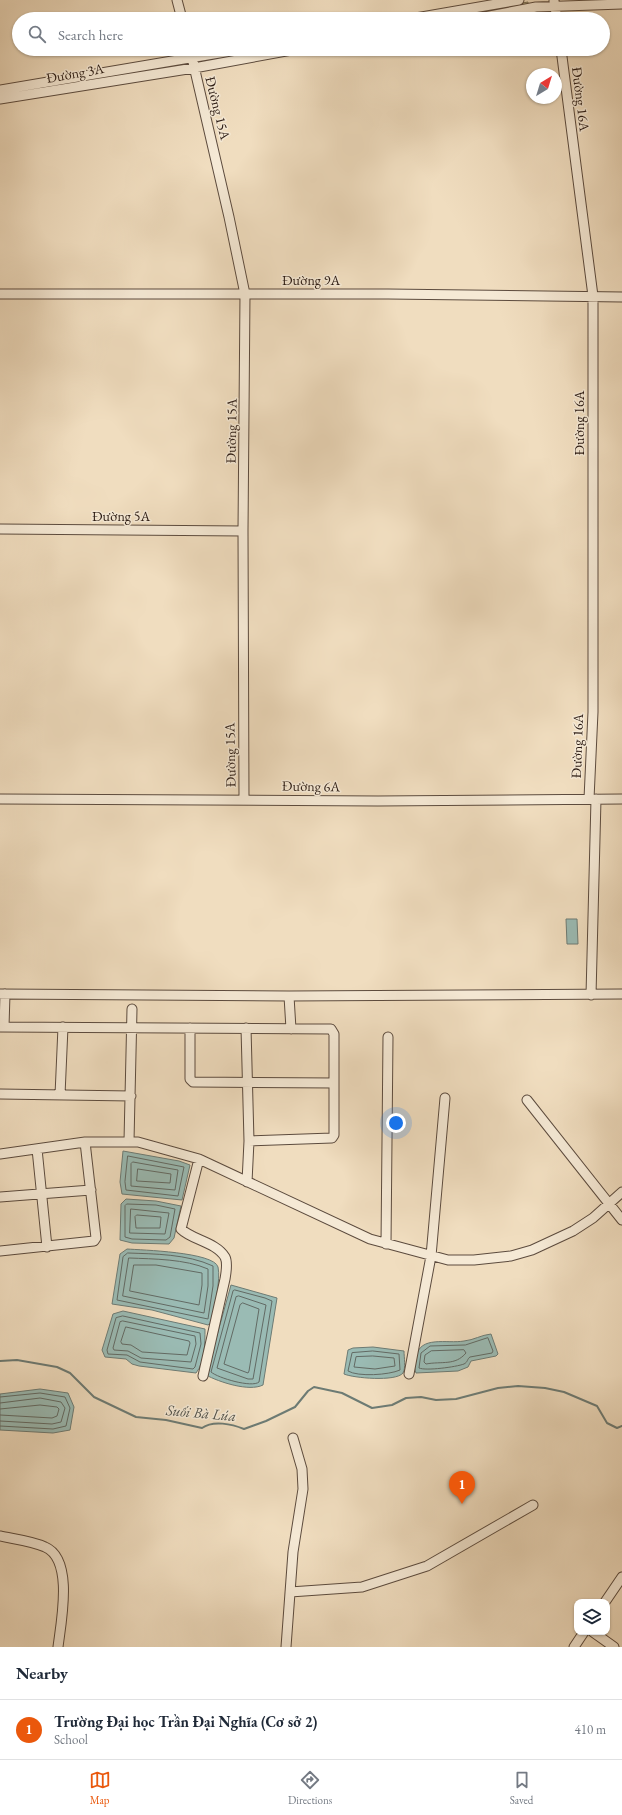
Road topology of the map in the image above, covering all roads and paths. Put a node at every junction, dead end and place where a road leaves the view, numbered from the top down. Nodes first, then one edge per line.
1 (177, 0) edge
2 (519, 0) edge
3 (555, 3) edge
4 (622, 4) edge
5 (180, 12) edge
6 (450, 12) edge
7 (511, 12) edge
8 (180, 56) edge
9 (191, 56) edge
10 (259, 56) edge
11 (562, 56) edge
12 (194, 68) junction
13 (0, 90) edge
14 (0, 99) edge
15 (0, 294) edge
16 (245, 294) junction
17 (592, 296) junction
18 (622, 296) edge
19 (0, 529) edge
20 (243, 531) junction
21 (0, 799) edge
22 (244, 799) junction
23 (592, 799) junction
24 (622, 799) edge
25 (2, 994) edge
26 (622, 994) edge
27 (591, 995) junction
28 (289, 996) junction
29 (132, 1009) dead end
30 (2, 1027) edge
31 (63, 1027) junction
32 (132, 1028) junction
33 (190, 1028) junction
34 (246, 1028) junction
35 (291, 1029) junction
36 (388, 1038) dead end
37 (247, 1083) junction
38 (334, 1083) junction
39 (0, 1094) edge
40 (60, 1095) junction
41 (131, 1096) junction
42 (445, 1098) dead end
43 (527, 1100) dead end
44 (129, 1141) junction
45 (249, 1141) junction
46 (85, 1142) junction
47 (37, 1149) junction
48 (0, 1154) edge
49 (199, 1159) junction
50 (247, 1182) junction
51 (91, 1190) junction
52 (622, 1192) edge
53 (42, 1194) junction
54 (0, 1197) edge
55 (609, 1204) junction
56 (622, 1220) edge
57 (386, 1244) junction
58 (47, 1247) junction
59 (0, 1251) edge
60 (431, 1256) junction
61 (409, 1374) dead end
62 (203, 1376) dead end
63 (293, 1438) dead end
64 (533, 1505) dead end
65 (0, 1536) edge
66 (621, 1579) edge
67 (290, 1592) junction
68 (607, 1599) edge
69 (582, 1635) edge
70 (597, 1635) edge
71 (58, 1647) edge
72 (286, 1647) edge
73 (574, 1647) edge
74 (614, 1647) edge

1 - 5 street
2 - 6 street
3 - 4 street
3 - 7 street
8 - 13 street, Đường 3A
9 - 12 street, Đường 15A
10 - 12 street, Đường 3A
11 - 17 street, Đường 16A
12 - 14 street, Đường 3A
12 - 16 street, Đường 15A
15 - 16 street, Đường 9A
16 - 17 street, Đường 9A
16 - 20 street, Đường 15A
17 - 18 street, Đường 9A
17 - 23 street, Đường 16A
19 - 20 street, Đường 5A
20 - 22 street, Đường 15A
21 - 22 street, Đường 6A
22 - 23 street, Đường 6A
23 - 24 street, Đường 6A
23 - 27 street, Đường 16A
25 - 28 street
25 - 30 street
26 - 27 street
27 - 28 street
28 - 35 street
29 - 32 street
30 - 31 street
31 - 32 street
31 - 40 street
32 - 33 street
32 - 41 street
33 - 34 street
33 - 37 street
34 - 35 street
34 - 37 street
35 - 38 street
36 - 57 street
37 - 38 street
37 - 45 street
38 - 45 street
39 - 40 street
40 - 41 street
41 - 44 street
42 - 60 street
43 - 55 street
44 - 46 street
44 - 49 street
45 - 50 street
46 - 47 street
46 - 51 street
47 - 48 street
47 - 53 street
49 - 50 street
49 - 62 street
50 - 57 street
51 - 53 street
51 - 58 street
52 - 55 street
53 - 54 street
53 - 58 street
55 - 56 street
55 - 60 street
57 - 60 street
58 - 59 street
60 - 61 street
63 - 67 street
64 - 67 street
65 - 71 street
66 - 68 street
67 - 72 street
69 - 73 street
70 - 74 street

